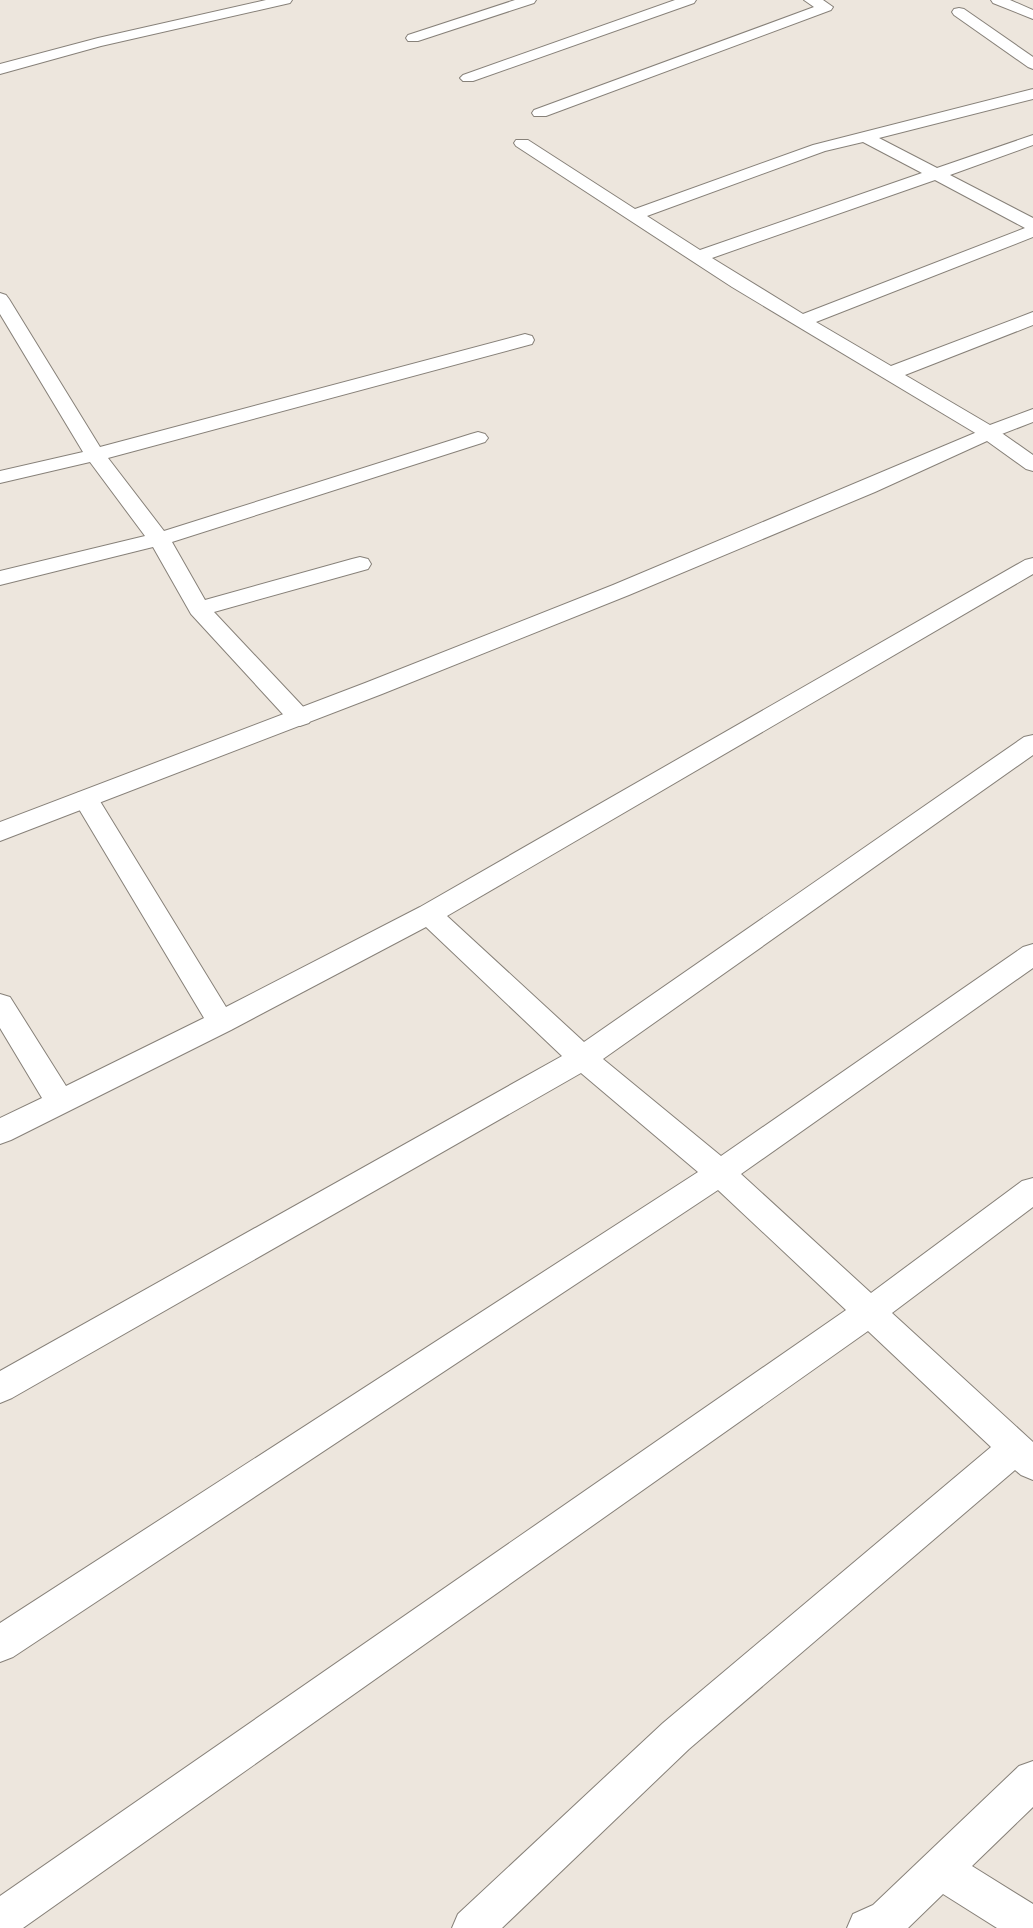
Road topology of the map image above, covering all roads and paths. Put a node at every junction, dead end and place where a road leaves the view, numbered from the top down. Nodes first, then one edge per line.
1 (285, 0) edge
2 (529, 0) edge
3 (689, 0) edge
4 (811, 0) edge
5 (1025, 0) edge
6 (1004, 3) edge
7 (960, 12) dead end
8 (1033, 15) edge
9 (413, 38) dead end
10 (1033, 64) edge
11 (0, 69) edge
12 (468, 78) dead end
13 (1033, 94) edge
14 (540, 112) dead end
15 (866, 137) junction
16 (1033, 140) edge
17 (522, 143) dead end
18 (935, 174) junction
19 (635, 216) junction
20 (1033, 225) edge
21 (1033, 231) edge
22 (698, 256) junction
23 (0, 299) edge
24 (1033, 318) edge
25 (802, 321) junction
26 (525, 340) dead end
27 (892, 374) junction
28 (1033, 414) edge
29 (989, 433) junction
30 (478, 438) dead end
31 (95, 455) junction
32 (1033, 465) edge
33 (0, 477) edge
34 (159, 539) junction
35 (360, 564) dead end
36 (1033, 565) edge
37 (0, 578) edge
38 (199, 609) junction
39 (300, 718) junction
40 (1033, 743) edge
41 (86, 799) junction
42 (0, 832) edge
43 (429, 914) junction
44 (1033, 954) edge
45 (0, 1004) edge
46 (221, 1022) junction
47 (583, 1058) junction
48 (60, 1102) junction
49 (0, 1132) edge
50 (720, 1173) junction
51 (1033, 1190) edge
52 (869, 1312) junction
53 (0, 1388) edge
54 (1024, 1456) edge
55 (0, 1644) edge
56 (1033, 1780) edge
57 (940, 1869) junction
58 (0, 1920) edge
59 (1033, 1927) edge
60 (472, 1928) edge
61 (868, 1928) edge

1 - 11 street
2 - 9 street
3 - 12 street
4 - 14 street
5 - 6 street
6 - 8 street
7 - 10 street
13 - 15 street
15 - 18 street
15 - 19 street
16 - 18 street
17 - 19 street
18 - 20 street
18 - 22 street
19 - 22 street
21 - 25 street
22 - 25 street
23 - 31 street
24 - 27 street
25 - 27 street
26 - 31 street
27 - 29 street
28 - 29 street
29 - 32 street
29 - 39 street
30 - 34 street
31 - 33 street
31 - 34 street
34 - 37 street
34 - 38 street
35 - 38 street
36 - 43 street
38 - 39 street
39 - 41 street
40 - 47 street
41 - 42 street
41 - 46 street
43 - 46 street
43 - 47 street
44 - 50 street
45 - 48 street
46 - 48 street
47 - 50 street
47 - 53 street
48 - 49 street
50 - 52 street
50 - 55 street
51 - 52 street
52 - 54 street
52 - 58 street
54 - 60 street
56 - 57 street
57 - 59 street
57 - 61 street

